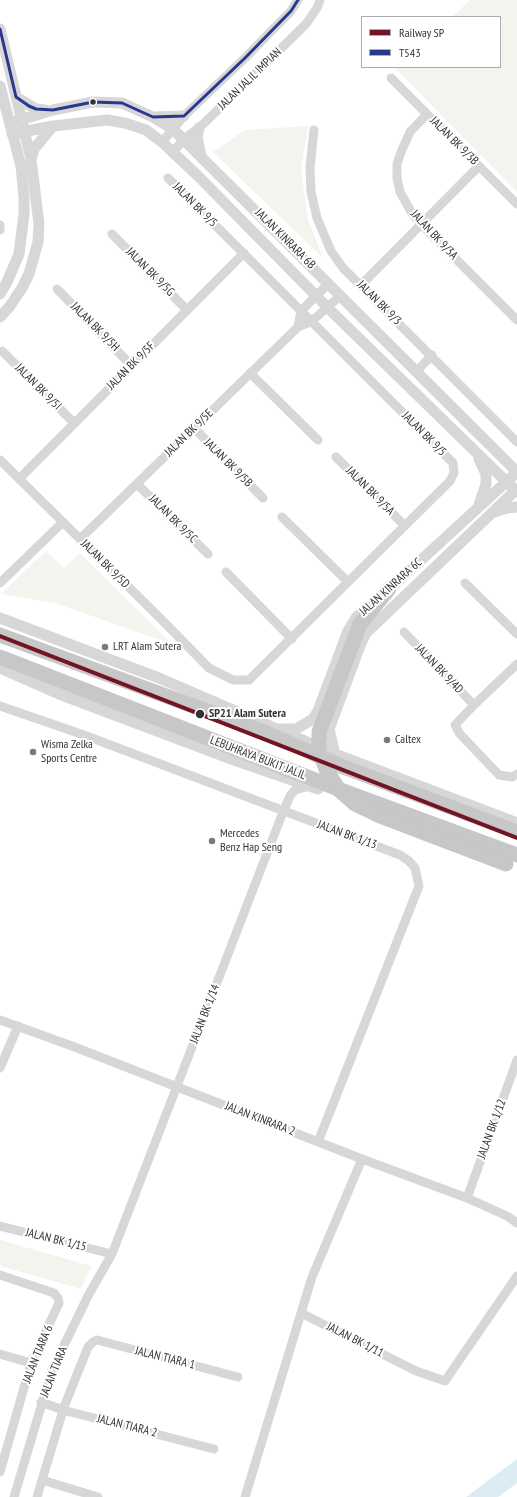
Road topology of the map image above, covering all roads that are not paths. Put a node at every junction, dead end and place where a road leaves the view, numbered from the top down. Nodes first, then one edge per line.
1 (298, 0) edge
2 (320, 0) edge
3 (0, 29) edge
4 (391, 78) dead end
5 (0, 86) edge
6 (16, 97) junction
7 (52, 110) junction
8 (427, 114) junction
9 (184, 116) junction
10 (153, 117) junction
11 (22, 119) junction
12 (10, 123) junction
13 (53, 126) junction
14 (199, 128) junction
15 (173, 129) junction
16 (314, 130) dead end
17 (25, 132) junction
18 (12, 134) junction
19 (184, 139) junction
20 (162, 142) junction
21 (173, 152) junction
22 (201, 156) junction
23 (31, 159) junction
24 (479, 166) junction
25 (168, 178) dead end
26 (517, 204) edge
27 (422, 224) junction
28 (0, 225) edge
29 (0, 230) edge
30 (112, 234) dead end
31 (244, 253) junction
32 (329, 283) junction
33 (361, 285) junction
34 (57, 289) dead end
35 (0, 294) edge
36 (316, 295) junction
37 (341, 295) junction
38 (328, 307) junction
39 (188, 310) junction
40 (301, 311) junction
41 (0, 317) edge
42 (517, 320) edge
43 (312, 321) junction
44 (298, 327) junction
45 (2, 351) dead end
46 (432, 356) junction
47 (132, 366) junction
48 (416, 372) junction
49 (250, 373) junction
50 (74, 423) junction
51 (194, 428) junction
52 (318, 440) dead end
53 (517, 442) edge
54 (474, 450) junction
55 (336, 457) dead end
56 (2, 466) edge
57 (517, 472) edge
58 (19, 478) junction
59 (507, 482) junction
60 (137, 484) junction
61 (516, 491) edge
62 (263, 498) dead end
63 (517, 507) edge
64 (477, 509) junction
65 (492, 513) junction
66 (282, 517) dead end
67 (63, 522) junction
68 (405, 526) junction
69 (80, 539) junction
70 (208, 554) dead end
71 (226, 572) dead end
72 (348, 582) junction
73 (0, 583) edge
74 (465, 583) dead end
75 (389, 589) junction
76 (0, 618) edge
77 (404, 632) dead end
78 (517, 634) edge
79 (0, 635) edge
80 (292, 639) junction
81 (0, 658) edge
82 (517, 664) edge
83 (0, 668) edge
84 (209, 668) joint
85 (474, 705) junction
86 (0, 706) edge
87 (278, 729) junction
88 (335, 754) junction
89 (517, 774) edge
90 (310, 786) junction
91 (346, 792) junction
92 (283, 812) junction
93 (517, 823) edge
94 (517, 832) edge
95 (513, 862) edge
96 (0, 1020) edge
97 (18, 1026) junction
98 (517, 1060) edge
99 (0, 1068) edge
100 (176, 1087) junction
101 (318, 1142) junction
102 (362, 1159) junction
103 (467, 1198) junction
104 (517, 1223) edge
105 (0, 1226) edge
106 (112, 1254) junction
107 (0, 1275) edge
108 (517, 1276) edge
109 (302, 1313) junction
110 (0, 1354) edge
111 (31, 1363) junction
112 (238, 1377) dead end
113 (42, 1402) junction
114 (63, 1410) junction
115 (4, 1439) edge
116 (214, 1449) dead end
117 (0, 1472) edge
118 (42, 1480) junction
119 (14, 1497) edge
120 (37, 1497) edge
121 (98, 1497) edge
122 (245, 1497) edge

1 - 9 street, JALAN JALIL IMPIAN
2 - 14 street, JALAN JALIL IMPIAN
3 - 6 street
4 - 8 street, JALAN BK 9/3B
5 - 12 street
6 - 7 street
6 - 11 street
7 - 10 street, JALAN KINRARA 6B
7 - 11 street, JALAN KINRARA 6B
8 - 24 street, JALAN BK 9/3B
8 - 27 street, JALAN BK 9/3A
9 - 10 street
9 - 15 street, JALAN JALIL IMPIAN
10 - 15 street, JALAN KINRARA 6B
11 - 12 street, JALAN KINRARA 6B
11 - 17 street
12 - 18 street
13 - 17 street, JALAN KINRARA 6B
13 - 20 street, JALAN KINRARA 6B
13 - 23 street
14 - 19 street, JALAN JALIL IMPIAN
14 - 22 street
15 - 19 street, JALAN KINRARA 6B
15 - 20 street, JALAN JALIL IMPIAN
16 - 33 street, JALAN BK 9/3
17 - 18 street, JALAN KINRARA 6B
17 - 23 street
18 - 35 street
19 - 21 street, JALAN JALIL IMPIAN
19 - 22 street, JALAN KINRARA 6B
20 - 21 street, JALAN KINRARA 6B
21 - 36 street, JALAN KINRARA 6B
22 - 32 street, JALAN KINRARA 6B
23 - 41 street
24 - 26 street, JALAN BK 9/3B
24 - 27 street
25 - 31 street, JALAN BK 9/5
27 - 33 street
27 - 42 street, JALAN BK 9/3A
28 - 29 street
30 - 39 street, JALAN BK 9/5G
31 - 39 street, JALAN BK 9/5F
31 - 40 street, JALAN BK 9/5
32 - 36 street
32 - 37 street, JALAN KINRARA 6B
33 - 46 street, JALAN BK 9/3
34 - 47 street, JALAN BK 9/5H
36 - 38 street, JALAN KINRARA 6B
36 - 40 street
37 - 38 street, JALAN BK 9/5E
37 - 48 street, JALAN KINRARA 6B
38 - 43 street, JALAN BK 9/5E
38 - 54 street, JALAN KINRARA 6B
39 - 47 street, JALAN BK 9/5F
40 - 43 street, JALAN BK 9/5
40 - 44 street
43 - 44 street, JALAN BK 9/5E
43 - 68 street, JALAN BK 9/5
44 - 49 street, JALAN BK 9/5E
45 - 50 street, JALAN BK 9/5I
46 - 48 street
46 - 53 street, JALAN BK 9/3
47 - 50 street, JALAN BK 9/5F
48 - 57 street, JALAN KINRARA 6B
49 - 51 street, JALAN BK 9/5E
49 - 52 street
50 - 58 street, JALAN BK 9/5F
51 - 60 street, JALAN BK 9/5E
51 - 62 street, JALAN BK 9/5B
54 - 59 street, JALAN KINRARA 6B
54 - 64 street
55 - 68 street, JALAN BK 9/5A
56 - 58 street, JALAN BK 9/5D
57 - 59 street, JALAN KINRARA 6C
58 - 67 street, JALAN BK 9/5D
59 - 61 street, JALAN KINRARA 6B
59 - 64 street, JALAN KINRARA 6C
60 - 69 street, JALAN BK 9/5E
60 - 70 street, JALAN BK 9/5C
61 - 65 street, JALAN KINRARA 6C
63 - 65 street
64 - 75 street, JALAN KINRARA 6C
65 - 88 street, JALAN KINRARA 6C
66 - 72 street
67 - 69 street, JALAN BK 9/5D
67 - 73 street
68 - 72 street, JALAN BK 9/5
69 - 84 street, JALAN BK 9/5D
71 - 80 street
72 - 80 street, JALAN BK 9/5
74 - 78 street
75 - 87 street, JALAN KINRARA 6C
75 - 95 highway, bridge
76 - 87 street
77 - 85 street, JALAN BK 9/4D
79 - 94 highway, LEBUHRAYA BUKIT JALIL
80 - 84 street, JALAN BK 9/5
81 - 91 highway, LEBUHRAYA BUKIT JALIL
82 - 85 street
83 - 90 street
85 - 89 street
86 - 92 street, JALAN BK 1/13
87 - 88 street
88 - 93 street
90 - 91 street
90 - 92 street, JALAN BK 1/14
91 - 95 highway, LEBUHRAYA BUKIT JALIL
92 - 100 street, JALAN BK 1/14
92 - 101 street, JALAN BK 1/13
96 - 97 street, JALAN KINRARA 2
97 - 99 street
97 - 100 street, JALAN KINRARA 2
98 - 103 street, JALAN BK 1/12
100 - 101 street, JALAN KINRARA 2
100 - 106 street, JALAN BK 1/14
101 - 102 street, JALAN KINRARA 2
102 - 103 street, JALAN KINRARA 2
102 - 109 street
103 - 104 street, JALAN KINRARA 2
105 - 106 street, JALAN BK 1/15
106 - 113 street, JALAN TIARA
107 - 111 street, JALAN TIARA 6
108 - 109 street, JALAN BK 1/11
109 - 122 street
110 - 111 street
111 - 115 street, JALAN TIARA 6
112 - 114 street, JALAN TIARA 1
113 - 114 street, JALAN TIARA 2
113 - 119 street, JALAN TIARA
114 - 116 street, JALAN TIARA 2
114 - 118 street
115 - 117 street, JALAN TIARA 6
118 - 120 street
118 - 121 street

